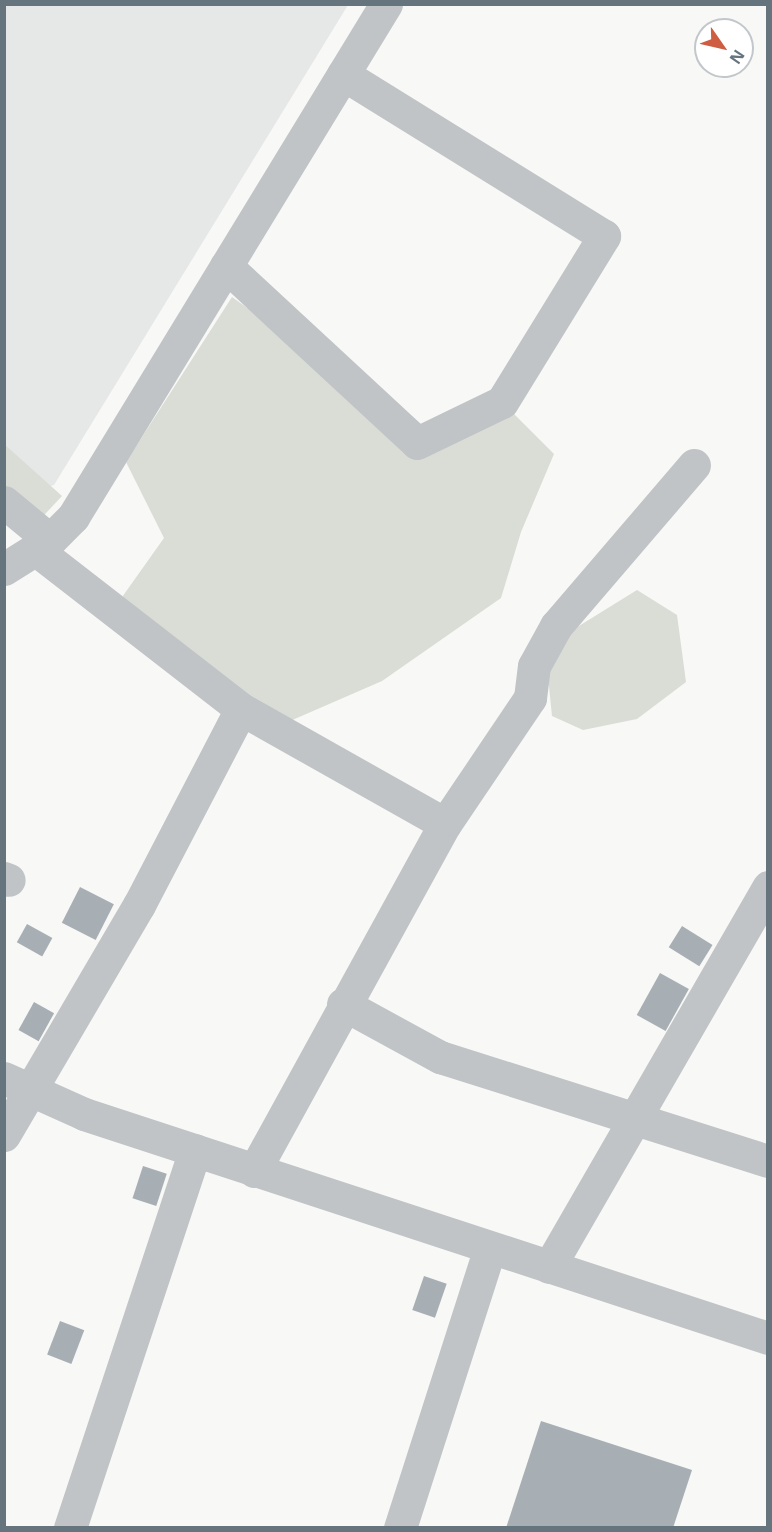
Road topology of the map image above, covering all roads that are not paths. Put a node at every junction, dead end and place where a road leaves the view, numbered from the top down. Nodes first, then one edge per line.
1 (386, 4) edge
2 (343, 74) junction
3 (226, 266) junction
4 (694, 465) dead end
5 (4, 502) edge
6 (43, 544) junction
7 (4, 569) edge
8 (241, 709) junction
9 (445, 824) junction
10 (768, 887) edge
11 (343, 1004) junction
12 (16, 1084) edge
13 (632, 1119) junction
14 (4, 1135) edge
15 (195, 1150) junction
16 (768, 1161) edge
17 (254, 1171) junction
18 (490, 1248) junction
19 (549, 1267) junction
20 (768, 1338) edge
21 (70, 1527) edge
22 (400, 1527) edge

1 - 2 street
2 - 3 street
2 - 3 street
3 - 6 street
4 - 9 street
5 - 6 street
6 - 7 street
6 - 8 street
8 - 9 street
8 - 12 street
9 - 11 street
10 - 13 street
11 - 13 street
11 - 17 street
12 - 14 street
12 - 15 street
13 - 16 street
13 - 19 street
15 - 17 street
15 - 21 street
17 - 18 street
18 - 19 street
18 - 22 street
19 - 20 street

